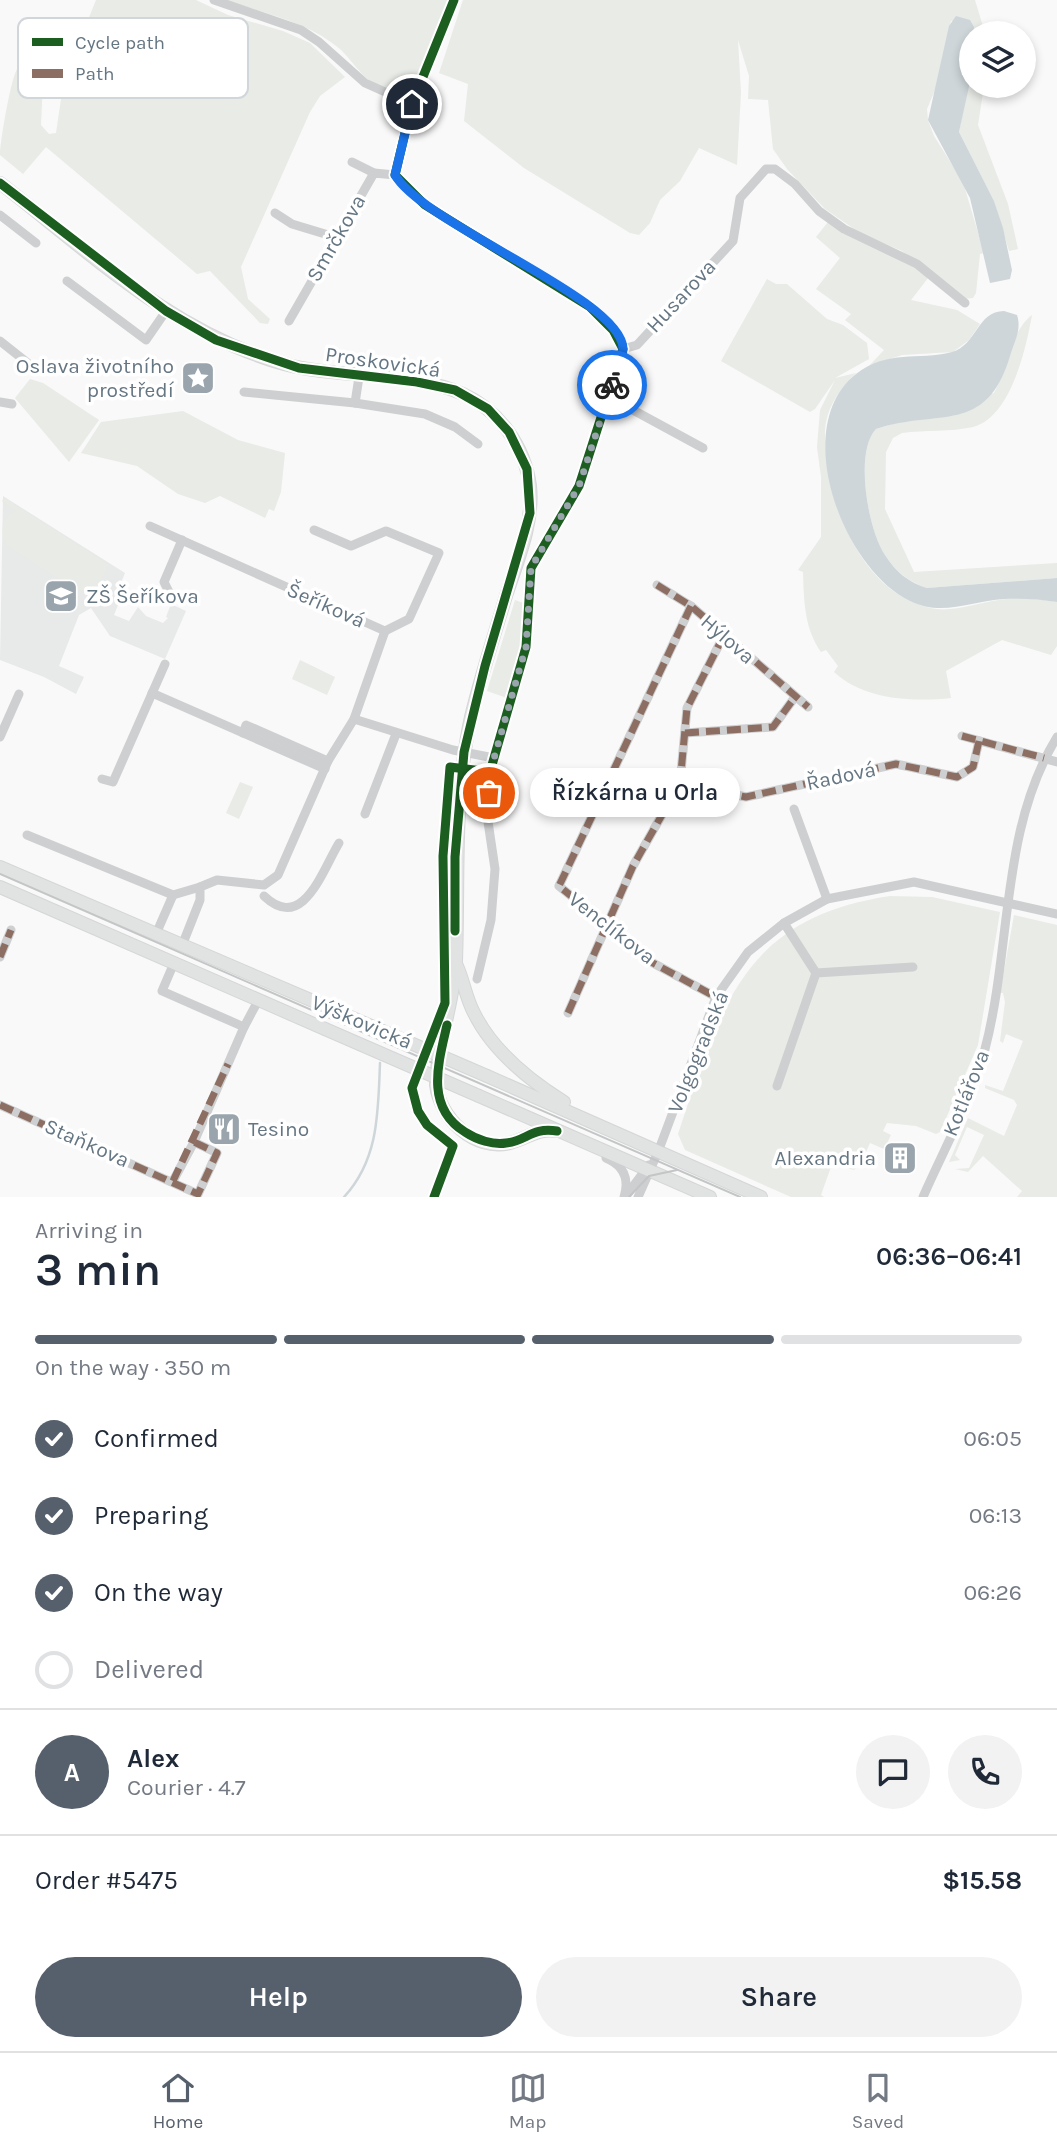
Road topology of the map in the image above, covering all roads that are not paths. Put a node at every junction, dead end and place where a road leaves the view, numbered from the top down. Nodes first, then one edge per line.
1 (214, 0) edge
2 (454, 0) edge
3 (412, 104) junction
4 (352, 162) dead end
5 (374, 173) junction
6 (395, 175) junction
7 (0, 183) edge
8 (275, 213) dead end
9 (0, 215) edge
10 (335, 237) junction
11 (36, 243) dead end
12 (67, 281) dead end
13 (965, 303) dead end
14 (166, 311) junction
15 (289, 321) dead end
16 (0, 341) edge
17 (623, 349) junction
18 (34, 368) dead end
19 (359, 377) junction
20 (244, 392) dead end
21 (609, 397) junction
22 (0, 402) edge
23 (355, 403) junction
24 (12, 404) dead end
25 (478, 444) dead end
26 (703, 448) dead end
27 (150, 526) dead end
28 (314, 530) dead end
29 (182, 540) junction
30 (657, 585) dead end
31 (171, 596) dead end
32 (691, 606) junction
33 (384, 631) junction
34 (724, 635) junction
35 (165, 664) dead end
36 (152, 693) junction
37 (19, 694) dead end
38 (795, 697) junction
39 (808, 707) dead end
40 (354, 719) junction
41 (685, 733) junction
42 (396, 734) junction
43 (961, 736) dead end
44 (0, 737) edge
45 (1057, 737) edge
46 (979, 741) junction
47 (464, 752) junction
48 (494, 758) junction
49 (1044, 758) junction
50 (1057, 762) edge
51 (326, 765) junction
52 (102, 779) dead end
53 (680, 783) junction
54 (794, 809) dead end
55 (365, 814) dead end
56 (27, 835) dead end
57 (339, 843) dead end
58 (0, 867) edge
59 (0, 887) edge
60 (200, 887) junction
61 (173, 895) junction
62 (264, 896) dead end
63 (827, 899) junction
64 (1010, 902) junction
65 (1057, 914) edge
66 (784, 923) junction
67 (606, 926) junction
68 (11, 930) dead end
69 (156, 934) junction
70 (185, 938) dead end
71 (0, 957) edge
72 (456, 963) junction
73 (913, 967) dead end
74 (171, 970) dead end
75 (816, 973) junction
76 (477, 979) dead end
77 (716, 997) junction
78 (259, 999) junction
79 (568, 1013) dead end
80 (244, 1027) junction
81 (776, 1086) dead end
82 (0, 1105) edge
83 (514, 1110) junction
84 (597, 1124) junction
85 (557, 1131) junction
86 (526, 1134) junction
87 (194, 1142) junction
88 (453, 1146) dead end
89 (597, 1149) junction
90 (658, 1152) junction
91 (648, 1171) junction
92 (668, 1179) junction
93 (173, 1181) junction
94 (640, 1195) edge
95 (435, 1197) edge
96 (624, 1197) edge
97 (710, 1197) edge
98 (761, 1197) edge
99 (923, 1197) edge

1 - 3 street
2 - 3 street
3 - 6 street
4 - 5 street
5 - 6 street, Smrčkova
5 - 10 street, Smrčkova
6 - 17 street
7 - 14 street, Proskovická
8 - 10 street
9 - 11 street
10 - 15 street, Smrčkova
12 - 14 street
13 - 17 street, Husarova
14 - 19 street, Proskovická
16 - 18 street
17 - 21 street
19 - 23 street, Proskovická
19 - 47 street, Proskovická
20 - 23 street
21 - 26 street
21 - 48 street
22 - 24 street
23 - 25 street
27 - 29 street, Šeříková
28 - 33 street
29 - 31 street
29 - 33 street, Šeříková
30 - 32 street, Hýlova
32 - 34 street, Hýlova
32 - 67 street, Venclíkova
33 - 40 street, Šeříková
34 - 38 street, Hýlova
34 - 41 street
35 - 36 street
36 - 51 street
36 - 52 street
37 - 44 street
38 - 39 street, Hýlova
38 - 41 street
40 - 42 street
40 - 51 street, Šeříková
41 - 53 street
42 - 47 street
42 - 55 street
43 - 46 street
45 - 49 street, Kotlářova
46 - 49 street
46 - 53 street, Řadová
47 - 48 street
47 - 72 street, Proskovická
48 - 76 street
49 - 50 street
49 - 64 street, Kotlářova
51 - 60 street, Šeříková
53 - 67 street
54 - 63 street
56 - 61 street
57 - 62 street
58 - 69 street, Výškovická
59 - 78 street, Výškovická
60 - 61 street, Šeříková
60 - 70 street
61 - 69 street
63 - 64 street, Volgogradská
63 - 66 street, Volgogradská
64 - 65 street, Volgogradská
64 - 99 street, Kotlářova
66 - 75 street
66 - 77 street, Volgogradská
67 - 77 street, Venclíkova
67 - 79 street
68 - 71 street
69 - 84 street, Výškovická, bridge
72 - 84 street
72 - 86 street
73 - 75 street
74 - 80 street
75 - 81 street
77 - 90 street, Volgogradská
78 - 80 street
78 - 83 street, Výškovická, bridge
80 - 87 street
82 - 93 street, Staňkova
83 - 85 street, Výškovická
83 - 86 street
84 - 90 street, Výškovická
85 - 86 street
85 - 89 street, Výškovická
87 - 93 street
87 - 93 street, Staňkova
88 - 95 street
89 - 91 street, Výškovická
89 - 96 street
90 - 91 street, Volgogradská
90 - 98 street, Výškovická
91 - 92 street, Výškovická
91 - 94 street
91 - 96 street
92 - 94 street
92 - 97 street, Výškovická

